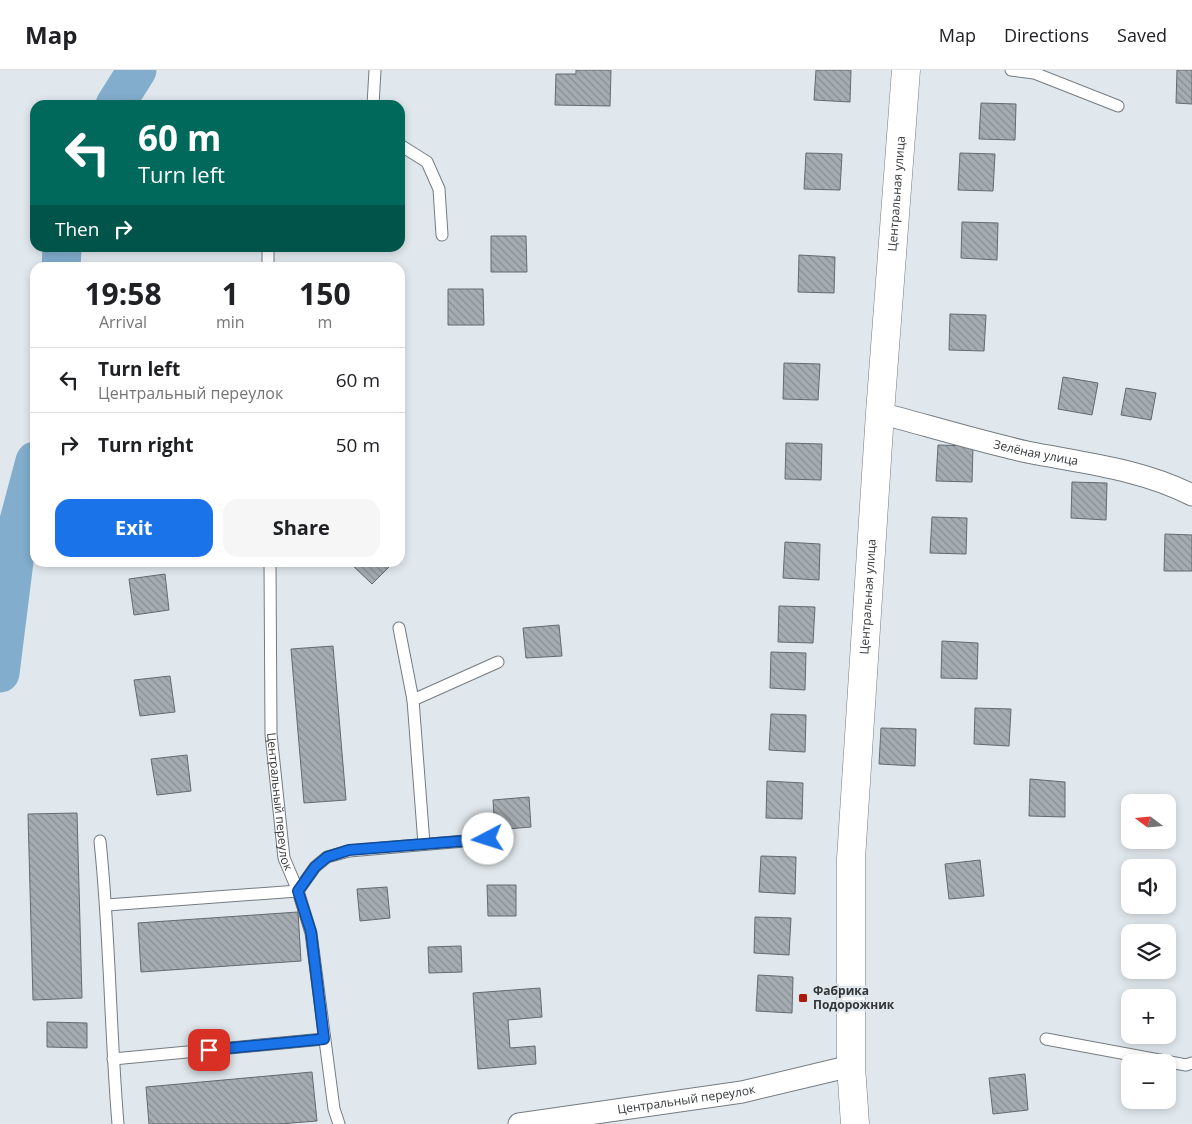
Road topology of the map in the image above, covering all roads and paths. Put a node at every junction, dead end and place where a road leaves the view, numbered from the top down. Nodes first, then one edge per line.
1 (375, 70) edge
2 (906, 70) edge
3 (1011, 70) edge
4 (373, 100) edge
5 (1118, 106) dead end
6 (405, 148) edge
7 (442, 235) dead end
8 (880, 413) junction
9 (1192, 494) edge
10 (270, 567) edge
11 (399, 628) dead end
12 (498, 662) dead end
13 (413, 700) junction
14 (488, 839) dead end
15 (100, 841) dead end
16 (424, 844) junction
17 (298, 891) junction
18 (107, 905) junction
19 (324, 1039) junction
20 (1046, 1039) dead end
21 (113, 1059) junction
22 (1192, 1062) edge
23 (851, 1066) junction
24 (118, 1124) edge
25 (339, 1124) edge
26 (519, 1124) edge
27 (855, 1124) edge

1 - 4 lane
2 - 8 street, Центральная улица
3 - 5 lane
6 - 7 lane
8 - 9 street, Зелёная улица
8 - 23 street, Центральная улица
10 - 17 lane, Центральный переулок
11 - 13 lane
12 - 13 lane
13 - 16 lane
14 - 16 lane
15 - 18 lane
16 - 17 lane
17 - 18 lane
17 - 19 lane, Центральный переулок
18 - 21 lane
19 - 21 lane
19 - 25 lane, Центральный переулок
20 - 22 lane
21 - 24 lane
23 - 26 street, Центральный переулок
23 - 27 street, Центральная улица

